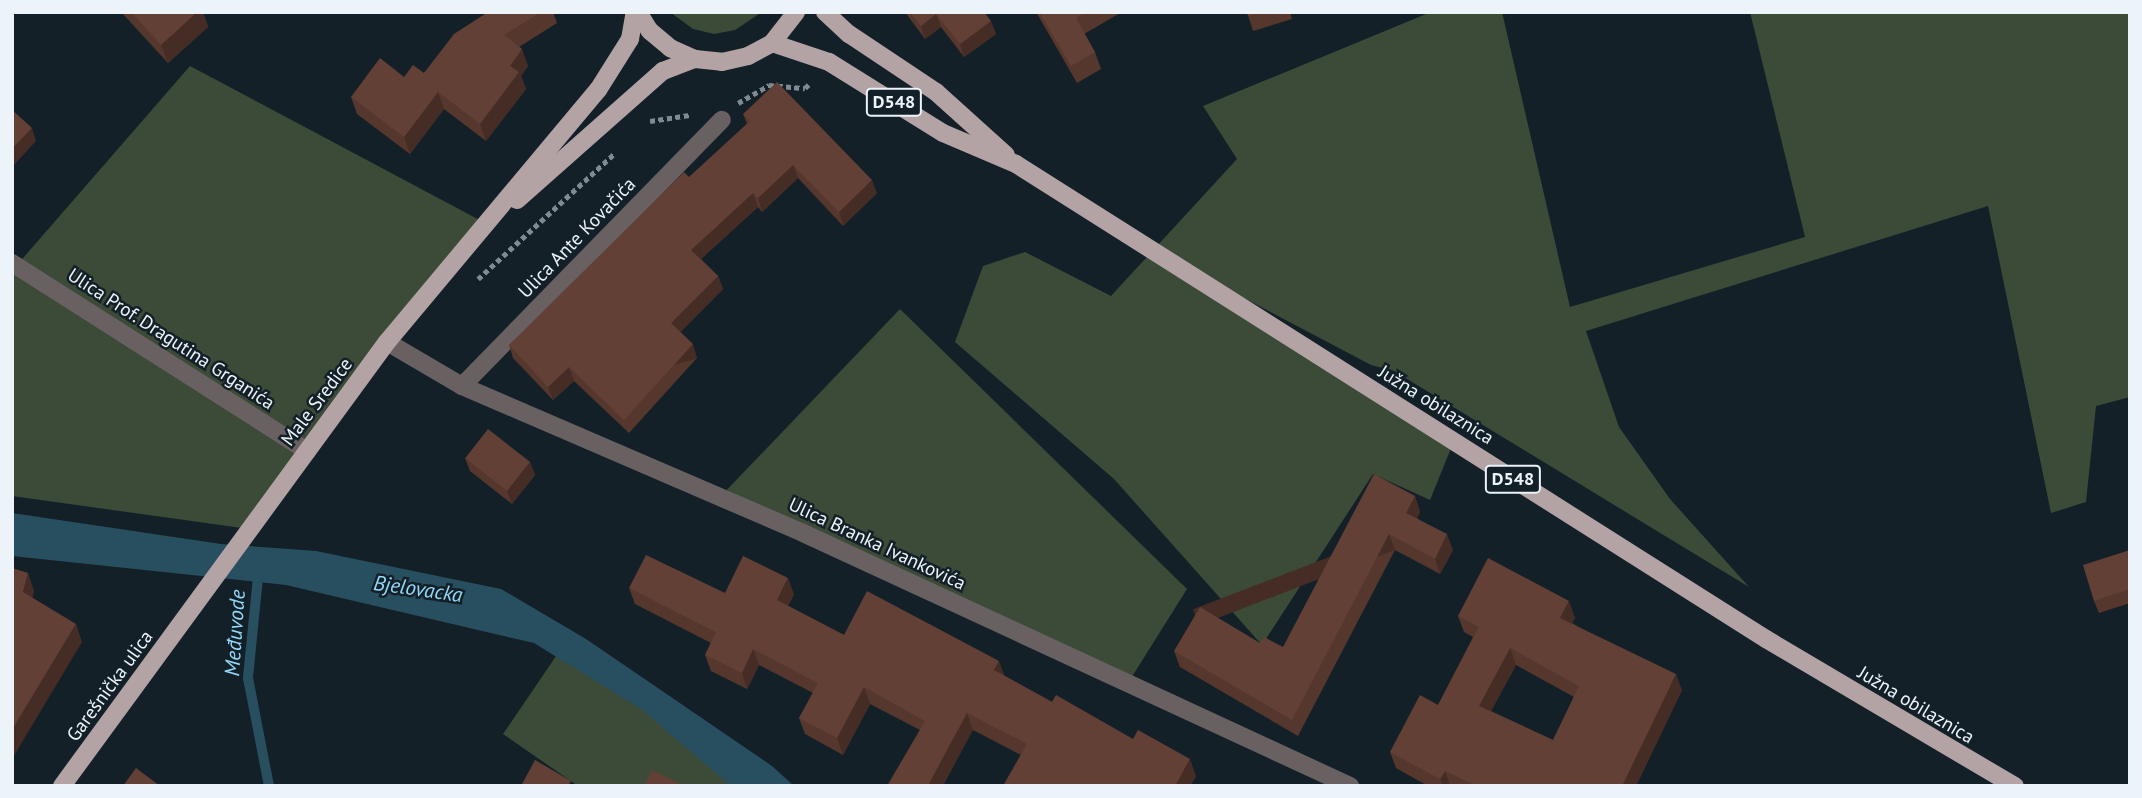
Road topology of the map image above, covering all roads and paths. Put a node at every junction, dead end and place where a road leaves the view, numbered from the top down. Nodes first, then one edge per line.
1 (636, 12) edge
2 (796, 12) edge
3 (825, 12) edge
4 (772, 43) junction
5 (695, 59) junction
6 (829, 62) junction
7 (693, 114) dead end
8 (726, 115) joint
9 (645, 121) dead end
10 (618, 149) dead end
11 (1016, 164) junction
12 (487, 224) junction
13 (12, 263) edge
14 (471, 284) dead end
15 (387, 342) junction
16 (462, 386) junction
17 (307, 451) junction
18 (191, 612) joint
19 (62, 786) edge
20 (1350, 786) edge
21 (2015, 786) edge

1 - 5 main road
1 - 12 main road, Male Sredice
2 - 4 main road
3 - 11 main road, Južna obilaznica / D548
4 - 5 main road
4 - 6 main road, Južna obilaznica / D548
5 - 12 main road, Male Sredice
6 - 8 path
6 - 11 main road, Južna obilaznica / D548
7 - 9 path
8 - 16 street, Ulica Ante Kovačića
10 - 14 path
11 - 21 main road, Južna obilaznica / D548
12 - 15 main road, Male Sredice
13 - 17 street, Ulica Prof. Dragutina Grganića
15 - 16 street, Ulica Branka Ivankovića
15 - 17 main road, Male Sredice
16 - 20 street, Ulica Branka Ivankovića
17 - 18 main road, Male Sredice
18 - 19 main road, Garešnička ulica

